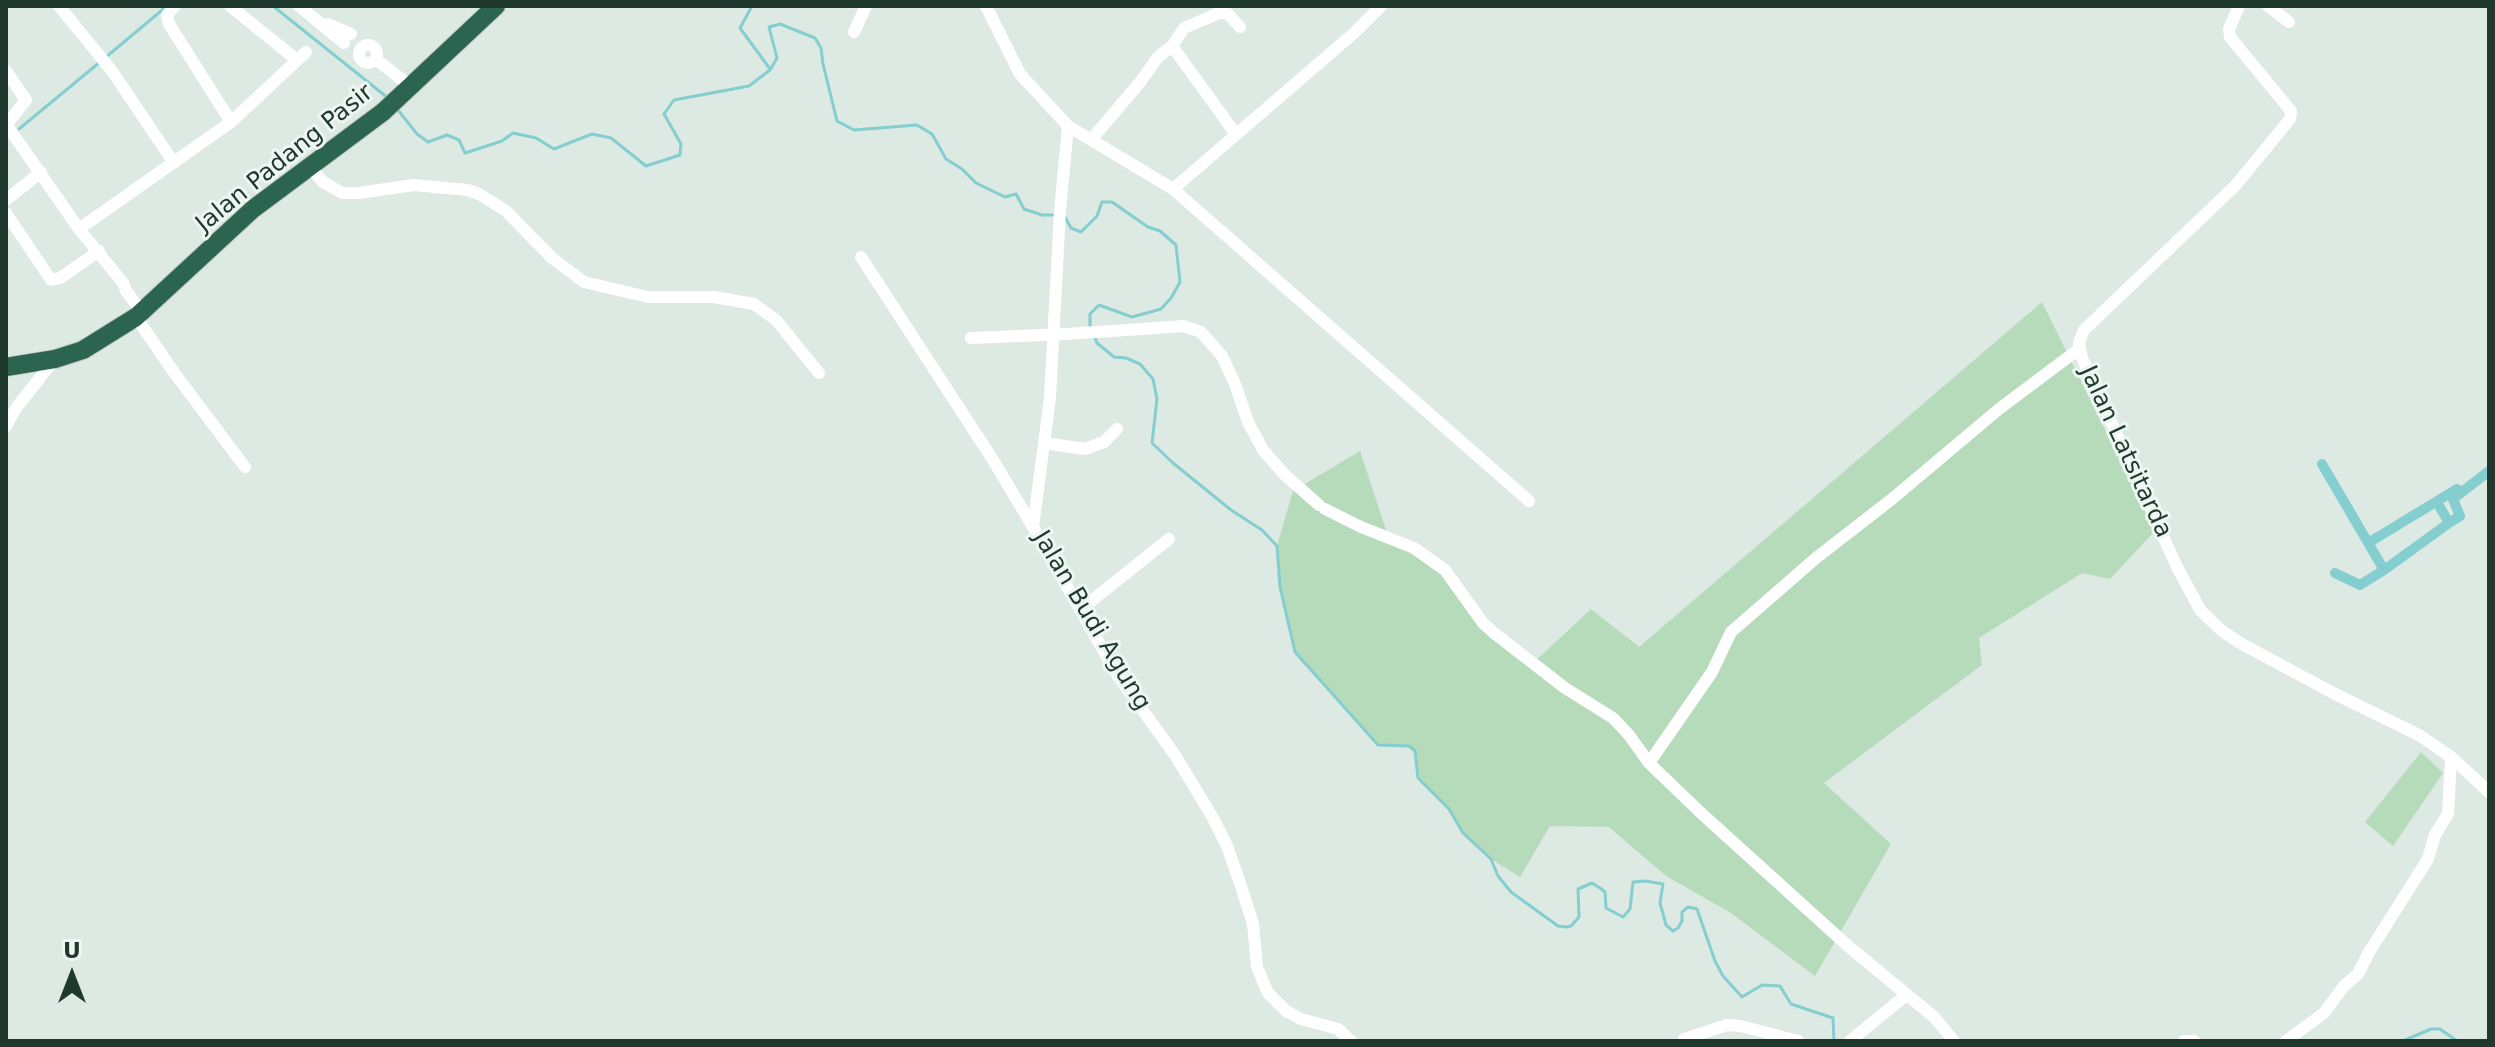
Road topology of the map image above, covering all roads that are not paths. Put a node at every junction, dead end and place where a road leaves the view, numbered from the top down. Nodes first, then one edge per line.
1 (59, 6) edge
2 (175, 6) edge
3 (230, 6) edge
4 (299, 6) edge
5 (496, 6) edge
6 (866, 6) edge
7 (986, 6) edge
8 (1381, 6) edge
9 (2239, 6) edge
10 (2268, 6) edge
11 (2289, 22) dead end
12 (1240, 27) dead end
13 (854, 32) dead end
14 (1172, 46) junction
15 (6, 71) edge
16 (407, 91) junction
17 (231, 122) junction
18 (6, 124) edge
19 (1068, 126) junction
20 (1235, 133) junction
21 (1091, 140) junction
22 (174, 163) junction
23 (310, 167) junction
24 (41, 172) junction
25 (1173, 189) junction
26 (6, 200) edge
27 (6, 213) edge
28 (79, 229) junction
29 (95, 251) junction
30 (861, 257) dead end
31 (139, 314) junction
32 (1055, 335) junction
33 (971, 338) dead end
34 (2079, 349) junction
35 (55, 359) junction
36 (6, 367) edge
37 (819, 373) dead end
38 (6, 426) edge
39 (1117, 429) dead end
40 (1044, 443) junction
41 (245, 467) dead end
42 (1529, 501) dead end
43 (1033, 527) junction
44 (1169, 539) dead end
45 (1080, 610) junction
46 (2451, 757) junction
47 (1649, 763) junction
48 (2489, 792) edge
49 (1905, 996) junction
50 (1684, 1039) dead end
51 (1351, 1041) edge
52 (1798, 1041) edge
53 (1850, 1041) edge
54 (1954, 1041) edge
55 (2184, 1041) edge
56 (2194, 1041) edge
57 (2286, 1041) edge

1 - 22 street
2 - 17 street
3 - 17 street
4 - 16 street
5 - 16 highway, Jalan Padang Pasir
6 - 13 street
7 - 19 street
8 - 20 street
9 - 34 street, Jalan Latsitarda
10 - 11 street
12 - 14 street
14 - 20 street
14 - 21 street
15 - 18 street
16 - 23 highway, Jalan Padang Pasir
17 - 22 street
18 - 24 street
19 - 21 street
19 - 32 street, Jalan Budi Agung
20 - 25 street
21 - 25 street
22 - 28 street
23 - 31 highway, Jalan Padang Pasir
23 - 37 street
24 - 26 street
24 - 28 street
25 - 42 street
27 - 29 street
28 - 29 street
29 - 31 street
30 - 43 street
31 - 35 highway, Jalan Padang Pasir
31 - 41 street
32 - 33 street
32 - 40 street, Jalan Budi Agung
32 - 47 street
34 - 46 street, Jalan Latsitarda
34 - 47 street
35 - 36 highway, Jalan Padang Pasir
35 - 38 street
39 - 40 street
40 - 43 street, Jalan Budi Agung
43 - 45 street, Jalan Budi Agung
44 - 45 street
45 - 51 street, Jalan Budi Agung
46 - 48 street, Jalan Latsitarda
46 - 57 street
47 - 49 street
49 - 53 street
49 - 54 street
50 - 52 street
55 - 56 street

